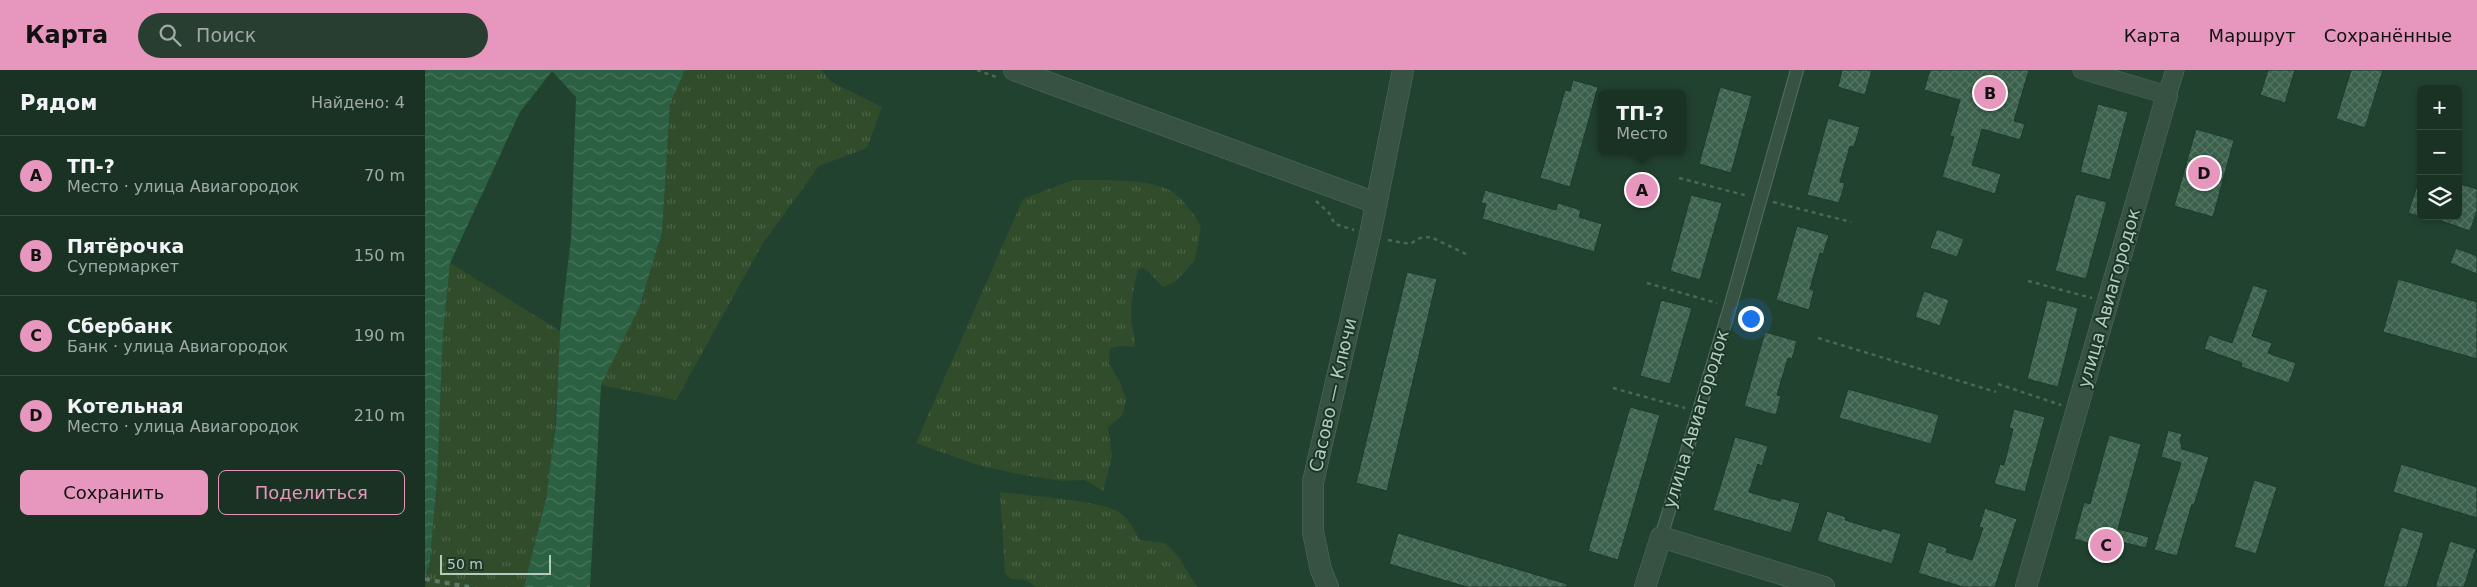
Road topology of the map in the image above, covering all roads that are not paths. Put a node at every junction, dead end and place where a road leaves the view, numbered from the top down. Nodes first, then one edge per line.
1 (1014, 70) edge
2 (1403, 70) edge
3 (1797, 70) edge
4 (2082, 70) edge
5 (2175, 70) edge
6 (2167, 95) junction
7 (1376, 203) junction
8 (1661, 537) junction
9 (1328, 587) edge
10 (1645, 587) edge
11 (1824, 587) edge
12 (2026, 587) edge

1 - 7 street
2 - 7 street, Сасово — Ключи
3 - 8 street, улица Авиагородок
4 - 6 street
5 - 6 street
6 - 12 street, улица Авиагородок
7 - 9 street, Сасово — Ключи
8 - 10 street, улица Авиагородок
8 - 11 street

